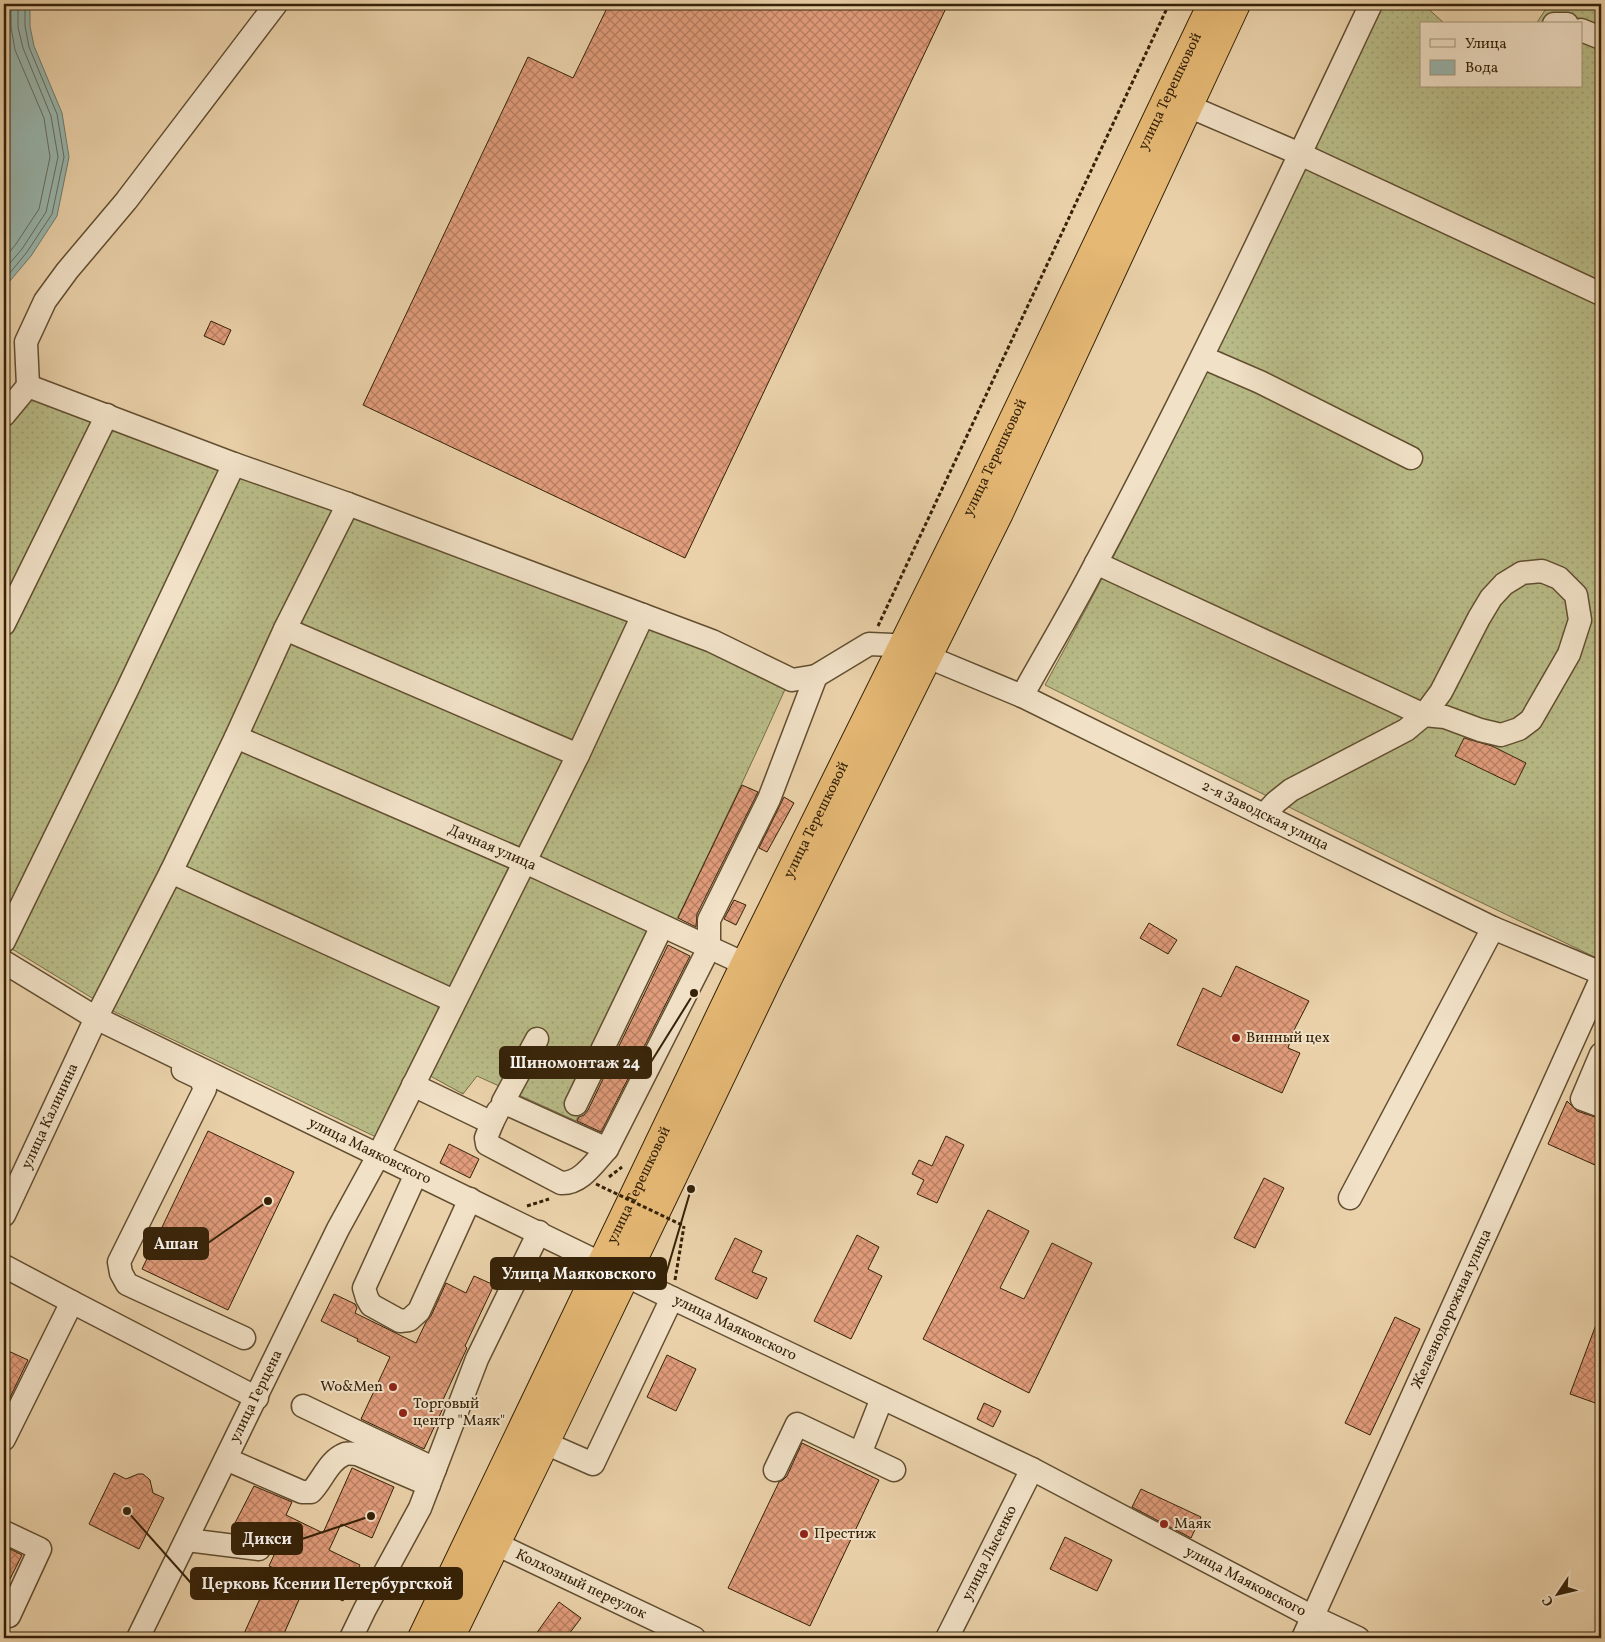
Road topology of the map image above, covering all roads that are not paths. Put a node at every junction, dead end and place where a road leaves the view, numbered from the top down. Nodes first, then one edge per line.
1 (276, 4) edge
2 (1212, 4) edge
3 (1236, 4) edge
4 (1370, 4) edge
5 (1582, 30) edge
6 (1601, 38) edge
7 (1188, 106) junction
8 (1300, 154) junction
9 (1601, 294) edge
10 (1202, 357) junction
11 (28, 386) junction
12 (4, 415) edge
13 (107, 416) junction
14 (1412, 458) dead end
15 (234, 464) junction
16 (348, 504) junction
17 (1096, 563) junction
18 (643, 615) junction
19 (4, 624) edge
20 (285, 629) junction
21 (902, 648) junction
22 (928, 657) junction
23 (816, 676) junction
24 (1022, 696) junction
25 (1424, 715) junction
26 (236, 737) junction
27 (578, 755) junction
28 (1264, 815) junction
29 (525, 862) junction
30 (170, 872) junction
31 (662, 926) junction
32 (1493, 928) junction
33 (4, 941) edge
34 (709, 948) junction
35 (4, 962) edge
36 (745, 964) junction
37 (1601, 973) edge
38 (1601, 979) edge
39 (454, 1001) junction
40 (96, 1018) junction
41 (121, 1030) junction
42 (537, 1039) dead end
43 (1601, 1054) edge
44 (413, 1085) junction
45 (503, 1102) junction
46 (576, 1104) dead end
47 (1601, 1106) edge
48 (492, 1123) junction
49 (608, 1149) junction
50 (378, 1156) junction
51 (416, 1174) junction
52 (1350, 1198) dead end
53 (470, 1199) junction
54 (4, 1216) edge
55 (539, 1232) junction
56 (602, 1263) junction
57 (4, 1266) edge
58 (626, 1275) junction
59 (672, 1298) junction
60 (72, 1302) junction
61 (244, 1338) dead end
62 (256, 1398) junction
63 (882, 1398) junction
64 (303, 1406) dead end
65 (4, 1440) edge
66 (545, 1443) junction
67 (860, 1454) junction
68 (226, 1459) junction
69 (1032, 1469) junction
70 (775, 1470) dead end
71 (894, 1470) dead end
72 (432, 1477) junction
73 (4, 1532) edge
74 (187, 1540) junction
75 (496, 1544) junction
76 (259, 1549) dead end
77 (9, 1616) dead end
78 (1313, 1617) junction
79 (138, 1638) edge
80 (351, 1638) edge
81 (422, 1638) edge
82 (450, 1638) edge
83 (694, 1638) edge
84 (947, 1638) edge
85 (1303, 1638) edge
86 (1358, 1638) edge

1 - 11 street
2 - 21 highway, улица Терешковой
3 - 7 highway, улица Терешковой
4 - 8 street
5 - 6 street
7 - 8 street
7 - 22 highway, улица Терешковой
8 - 9 street
8 - 10 street
10 - 14 street
10 - 17 street
11 - 12 street
11 - 13 street
13 - 15 street
13 - 19 street
15 - 16 street
15 - 33 street
16 - 18 street
16 - 20 street, улица Калинина
17 - 24 street
17 - 25 street
18 - 23 street
18 - 27 street, улица Герцена
20 - 26 street, улица Калинина
20 - 27 street
21 - 22 street, 2-я Заводская улица
21 - 23 street, 2-я Заводская улица
21 - 36 highway, улица Терешковой
22 - 24 street, 2-я Заводская улица
22 - 58 highway, улица Терешковой
23 - 34 street
24 - 28 street, 2-я Заводская улица
25 - 25 street
25 - 28 street
26 - 29 street, Дачная улица
26 - 30 street, улица Калинина
27 - 29 street, улица Герцена
28 - 32 street, 2-я Заводская улица
29 - 31 street, Дачная улица
29 - 39 street, улица Герцена
30 - 39 street
30 - 40 street, улица Калинина
31 - 34 street, Дачная улица
31 - 46 street
32 - 37 street, 2-я Заводская улица
32 - 52 street
34 - 36 street, Дачная улица
34 - 49 street
35 - 40 street, улица Маяковского
36 - 56 highway, улица Терешковой
38 - 78 street, Железнодорожная улица
39 - 44 street, улица Герцена
40 - 41 street, улица Маяковского
40 - 54 street, улица Калинина
41 - 50 street, улица Маяковского
41 - 61 street
42 - 45 street
43 - 47 street
44 - 48 street
44 - 50 street, улица Герцена
45 - 48 street
45 - 49 street
48 - 49 street
50 - 51 street, улица Маяковского
50 - 62 street, улица Герцена
51 - 53 street, улица Маяковского
51 - 53 street
53 - 55 street, улица Маяковского
55 - 56 street, улица Маяковского
55 - 72 street
56 - 58 street, улица Маяковского
56 - 81 highway, улица Терешковой
57 - 60 street
58 - 59 street, улица Маяковского
58 - 66 highway, улица Терешковой
59 - 63 street, улица Маяковского
59 - 66 street
60 - 62 street
60 - 65 street
62 - 68 street, улица Герцена
63 - 67 street
63 - 69 street, улица Маяковского
64 - 72 street
66 - 75 highway, улица Терешковой
67 - 70 street
67 - 71 street
68 - 72 street
68 - 74 street, улица Герцена
69 - 78 street, улица Маяковского
69 - 84 street, улица Лысенко
72 - 80 street
73 - 77 street
74 - 76 street
74 - 79 street, улица Герцена
75 - 82 highway, улица Терешковой
75 - 83 street, Колхозный переулок
78 - 85 street, Железнодорожная улица
78 - 86 street, улица Маяковского

